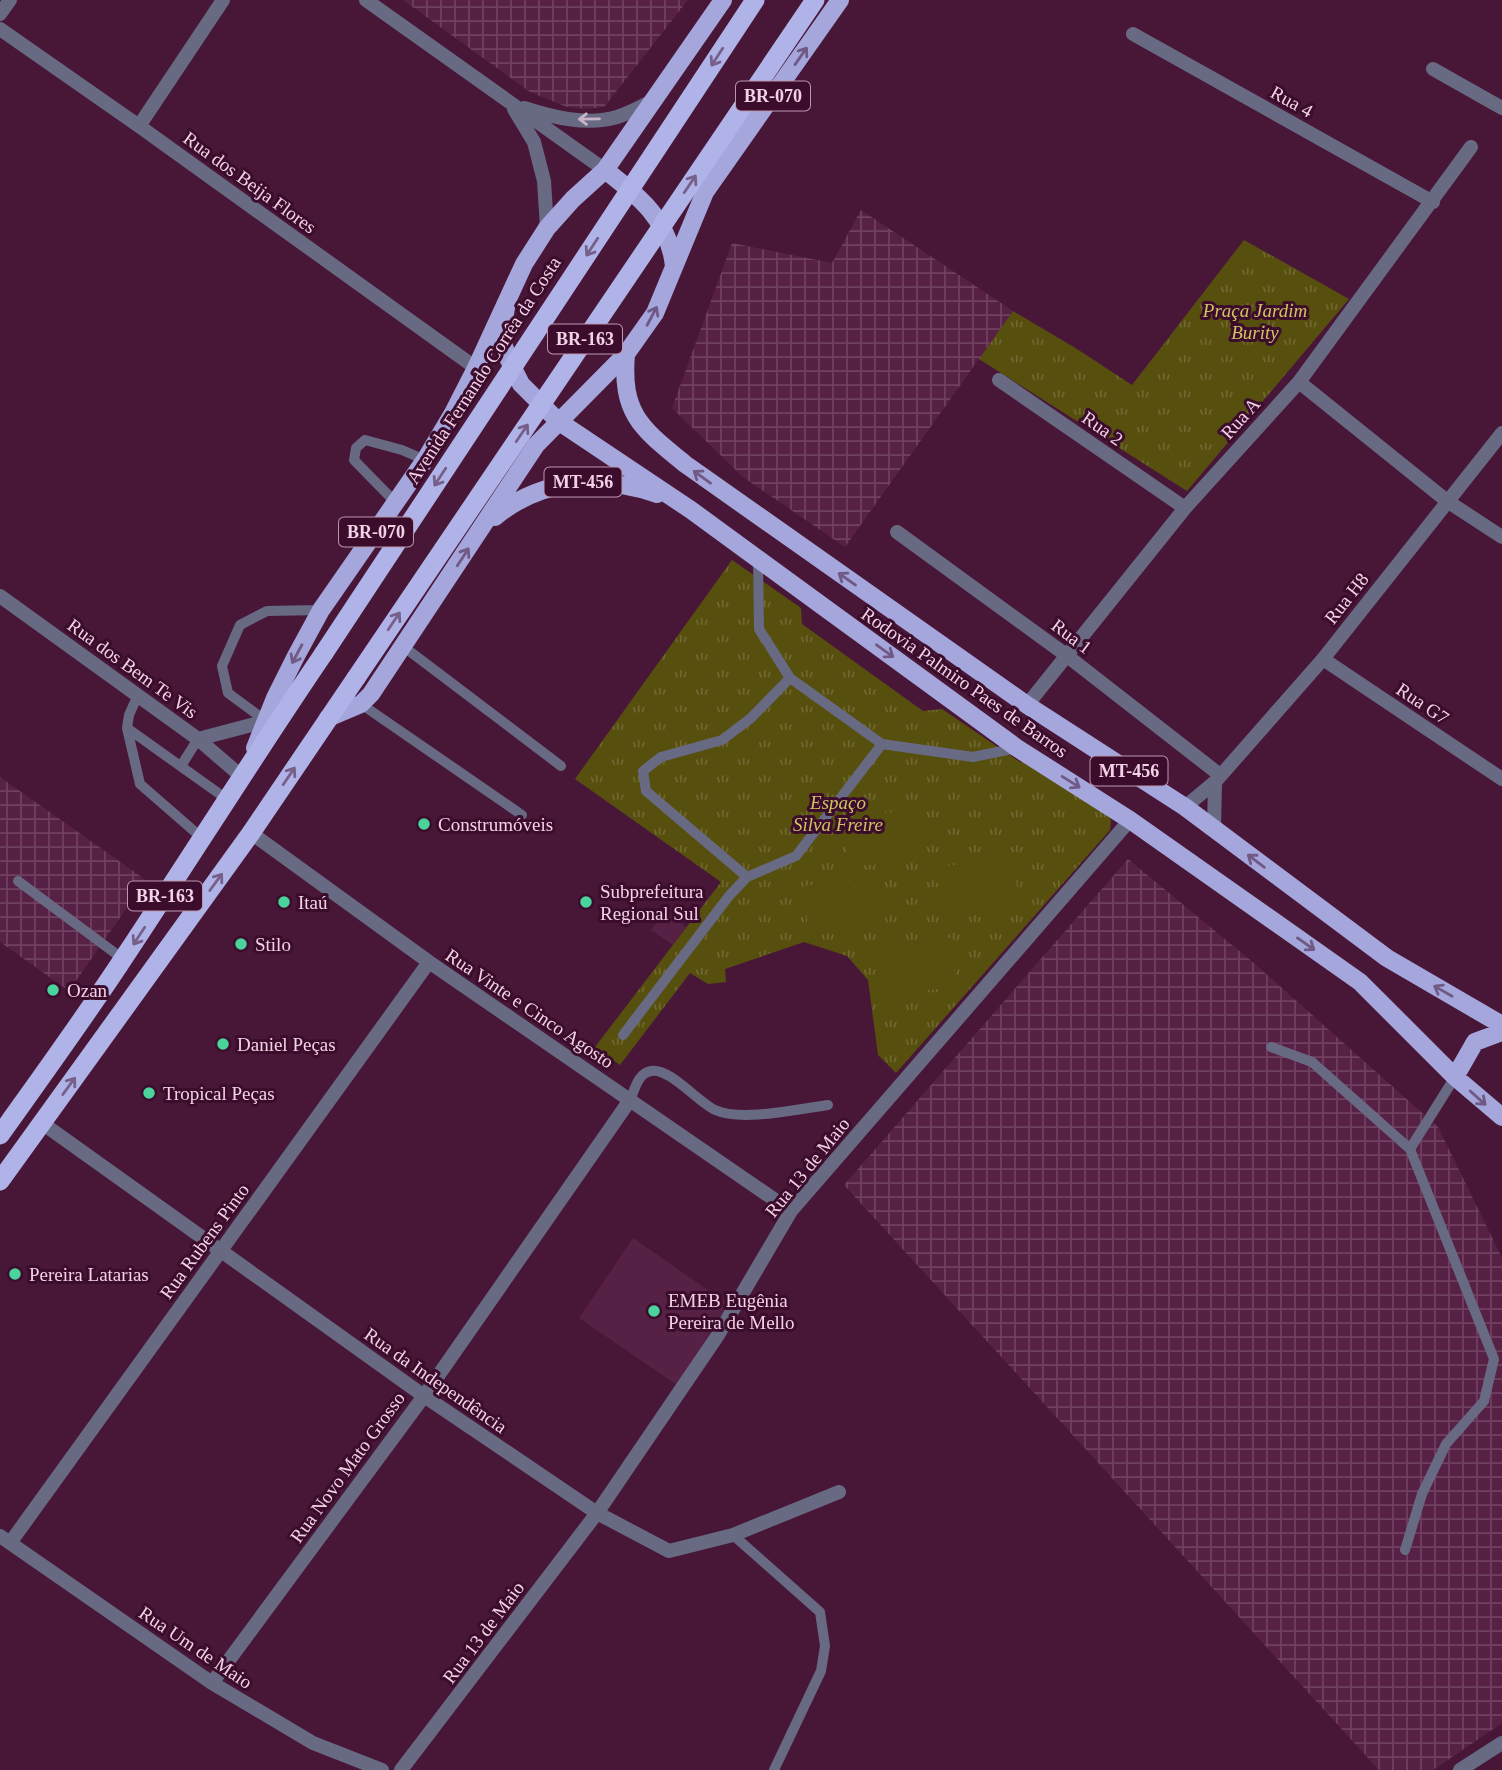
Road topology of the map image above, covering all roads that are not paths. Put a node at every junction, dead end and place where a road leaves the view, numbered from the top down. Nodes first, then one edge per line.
1 (10, 0) edge
2 (223, 0) edge
3 (366, 0) edge
4 (723, 0) edge
5 (755, 0) edge
6 (815, 0) edge
7 (840, 0) edge
8 (0, 14) edge
9 (0, 29) edge
10 (1133, 34) dead end
11 (1433, 69) dead end
12 (654, 101) junction
13 (512, 105) junction
14 (1502, 108) edge
15 (139, 126) junction
16 (1471, 147) dead end
17 (605, 170) junction
18 (1433, 202) junction
19 (547, 228) junction
20 (674, 266) junction
21 (507, 302) junction
22 (626, 354) junction
23 (476, 368) junction
24 (999, 380) dead end
25 (1299, 382) junction
26 (558, 421) junction
27 (1502, 433) edge
28 (425, 460) junction
29 (1447, 501) junction
30 (396, 503) junction
31 (1185, 508) junction
32 (691, 510) junction
33 (482, 528) junction
34 (897, 532) dead end
35 (1502, 537) edge
36 (758, 559) junction
37 (0, 596) edge
38 (321, 610) junction
39 (404, 647) junction
40 (1066, 655) junction
41 (1323, 659) junction
42 (790, 678) junction
43 (138, 695) junction
44 (361, 704) junction
45 (1027, 705) junction
46 (328, 718) junction
47 (265, 721) junction
48 (127, 728) junction
49 (198, 739) junction
50 (882, 744) junction
51 (1017, 748) junction
52 (181, 766) junction
53 (561, 766) dead end
54 (244, 770) junction
55 (1218, 778) junction
56 (1502, 779) edge
57 (228, 800) junction
58 (1185, 807) junction
59 (522, 815) dead end
60 (1130, 820) junction
61 (1214, 829) junction
62 (251, 832) junction
63 (202, 838) junction
64 (747, 877) junction
65 (18, 881) dead end
66 (123, 959) junction
67 (429, 962) junction
68 (1502, 1025) edge
69 (1502, 1032) edge
70 (623, 1035) dead end
71 (1271, 1047) dead end
72 (1455, 1077) junction
73 (630, 1100) junction
74 (828, 1105) dead end
75 (1502, 1117) edge
76 (42, 1123) junction
77 (0, 1135) edge
78 (1410, 1149) junction
79 (0, 1181) edge
80 (791, 1211) junction
81 (220, 1252) junction
82 (424, 1396) junction
83 (839, 1492) dead end
84 (597, 1513) junction
85 (733, 1535) junction
86 (5, 1540) edge
87 (1405, 1550) dead end
88 (212, 1683) junction
89 (1502, 1744) edge
90 (382, 1770) edge
91 (401, 1770) edge
92 (775, 1770) edge
93 (1460, 1770) edge

1 - 8 street
2 - 15 street
3 - 13 street
4 - 12 main road, Avenida Fernando Corrêa da Costa / BR-070
5 -> 54 highway, Avenida Fernando Corrêa da Costa / BR-163, bridge
46 -> 6 highway, BR-163, bridge
20 -> 7 main road, BR-070
9 - 15 street, Rua dos Beija Flores
10 - 18 street, Rua 4
11 - 14 street
12 -> 13 street
12 - 17 main road, Avenida Fernando Corrêa da Costa / BR-070
13 - 17 street
13 - 19 street
15 - 23 street, Rua dos Beija Flores
16 - 18 street, Rua A
17 - 19 main road, Avenida Fernando Corrêa da Costa / BR-070
17 - 20 main road
18 - 25 street, Rua A
19 - 21 main road, Avenida Fernando Corrêa da Costa / BR-070
22 -> 20 main road, BR-070
21 - 23 main road, Avenida Fernando Corrêa da Costa / BR-070
21 - 26 main road, BR-070
22 - 26 main road, BR-070
45 -> 22 main road, Rodovia Palmiro Paes de Barros / MT-456
23 - 28 main road, Avenida Fernando Corrêa da Costa / BR-070
24 - 31 street, Rua 2
25 - 29 street
25 - 31 street, Rua A
26 - 32 main road, Rodovia Palmiro Paes de Barros / MT-456
26 - 33 main road, BR-070
27 - 29 street, Rua H8
28 - 30 main road, Avenida Fernando Corrêa da Costa / BR-070
28 - 30 lane
29 - 35 street
29 - 41 street, Rua H8
30 - 38 main road, Avenida Fernando Corrêa da Costa / BR-070
31 - 40 street, Rua A
32 - 33 main road, MT-456
32 - 36 main road, Rodovia Palmiro Paes de Barros / MT-456
39 -> 33 main road, BR-070
34 - 40 street, Rua 1
36 - 42 lane
36 -> 51 main road, Rodovia Palmiro Paes de Barros / MT-456
37 - 43 street, Rua dos Bem Te Vis
38 -> 47 main road, Avenida Fernando Corrêa da Costa / BR-070
38 - 47 lane
39 - 44 main road, BR-070
39 - 53 lane
40 - 45 street, Rua A
40 - 55 street, Rua 1
41 - 55 street, Rua H8
41 - 56 street, Rua G7
42 - 50 lane
42 - 64 lane
43 - 48 lane
43 - 49 street, Rua dos Bem Te Vis
44 - 46 main road, BR-070
44 - 59 lane
45 - 58 main road, Rodovia Palmiro Paes de Barros / MT-456
62 -> 46 highway, BR-163
47 - 49 street
47 - 54 main road, Avenida Fernando Corrêa da Costa / BR-070
48 - 52 lane
48 - 63 lane
49 - 52 lane
49 - 54 street, Rua dos Bem Te Vis
50 - 51 lane
50 - 64 lane
51 -> 60 main road, Rodovia Palmiro Paes de Barros / MT-456
52 - 57 lane
54 - 57 highway, Avenida Fernando Corrêa da Costa / BR-163
55 - 58 street, Rua H8
55 - 61 street
57 - 63 highway, Avenida Fernando Corrêa da Costa / BR-163
58 - 61 main road, Rodovia Palmiro Paes de Barros / MT-456
60 -> 72 main road, Rodovia Palmiro Paes de Barros / MT-456
60 - 80 street, Rua 13 de Maio
68 -> 61 main road, Rodovia Palmiro Paes de Barros / MT-456
62 - 67 street, Rua Vinte e Cinco Agosto
76 -> 62 highway, BR-163
63 -> 66 highway, Avenida Fernando Corrêa da Costa / BR-163
64 - 70 lane
65 - 66 lane
66 - 77 highway, Avenida Fernando Corrêa da Costa / BR-163
67 - 73 street, Rua Vinte e Cinco Agosto
67 - 81 street, Rua Rubens Pinto
69 - 72 main road
71 - 78 lane
72 -> 75 main road, Rodovia Palmiro Paes de Barros / MT-456
72 - 78 lane
73 - 74 lane
73 - 80 street, Rua Vinte e Cinco Agosto
73 - 82 street, Rua Novo Mato Grosso
76 - 79 highway, BR-163
76 - 81 street, Rua da Independência
78 - 87 lane
80 - 84 street, Rua 13 de Maio
81 - 82 street, Rua da Independência
81 - 86 street, Rua Rubens Pinto
82 - 84 street, Rua da Independência
82 - 88 street, Rua Novo Mato Grosso
83 - 85 street, Rua da Independência
84 - 85 street, Rua da Independência
84 - 91 street, Rua 13 de Maio
85 - 92 lane
86 - 88 street, Rua Um de Maio
88 - 90 street, Rua Um de Maio
89 - 93 street

